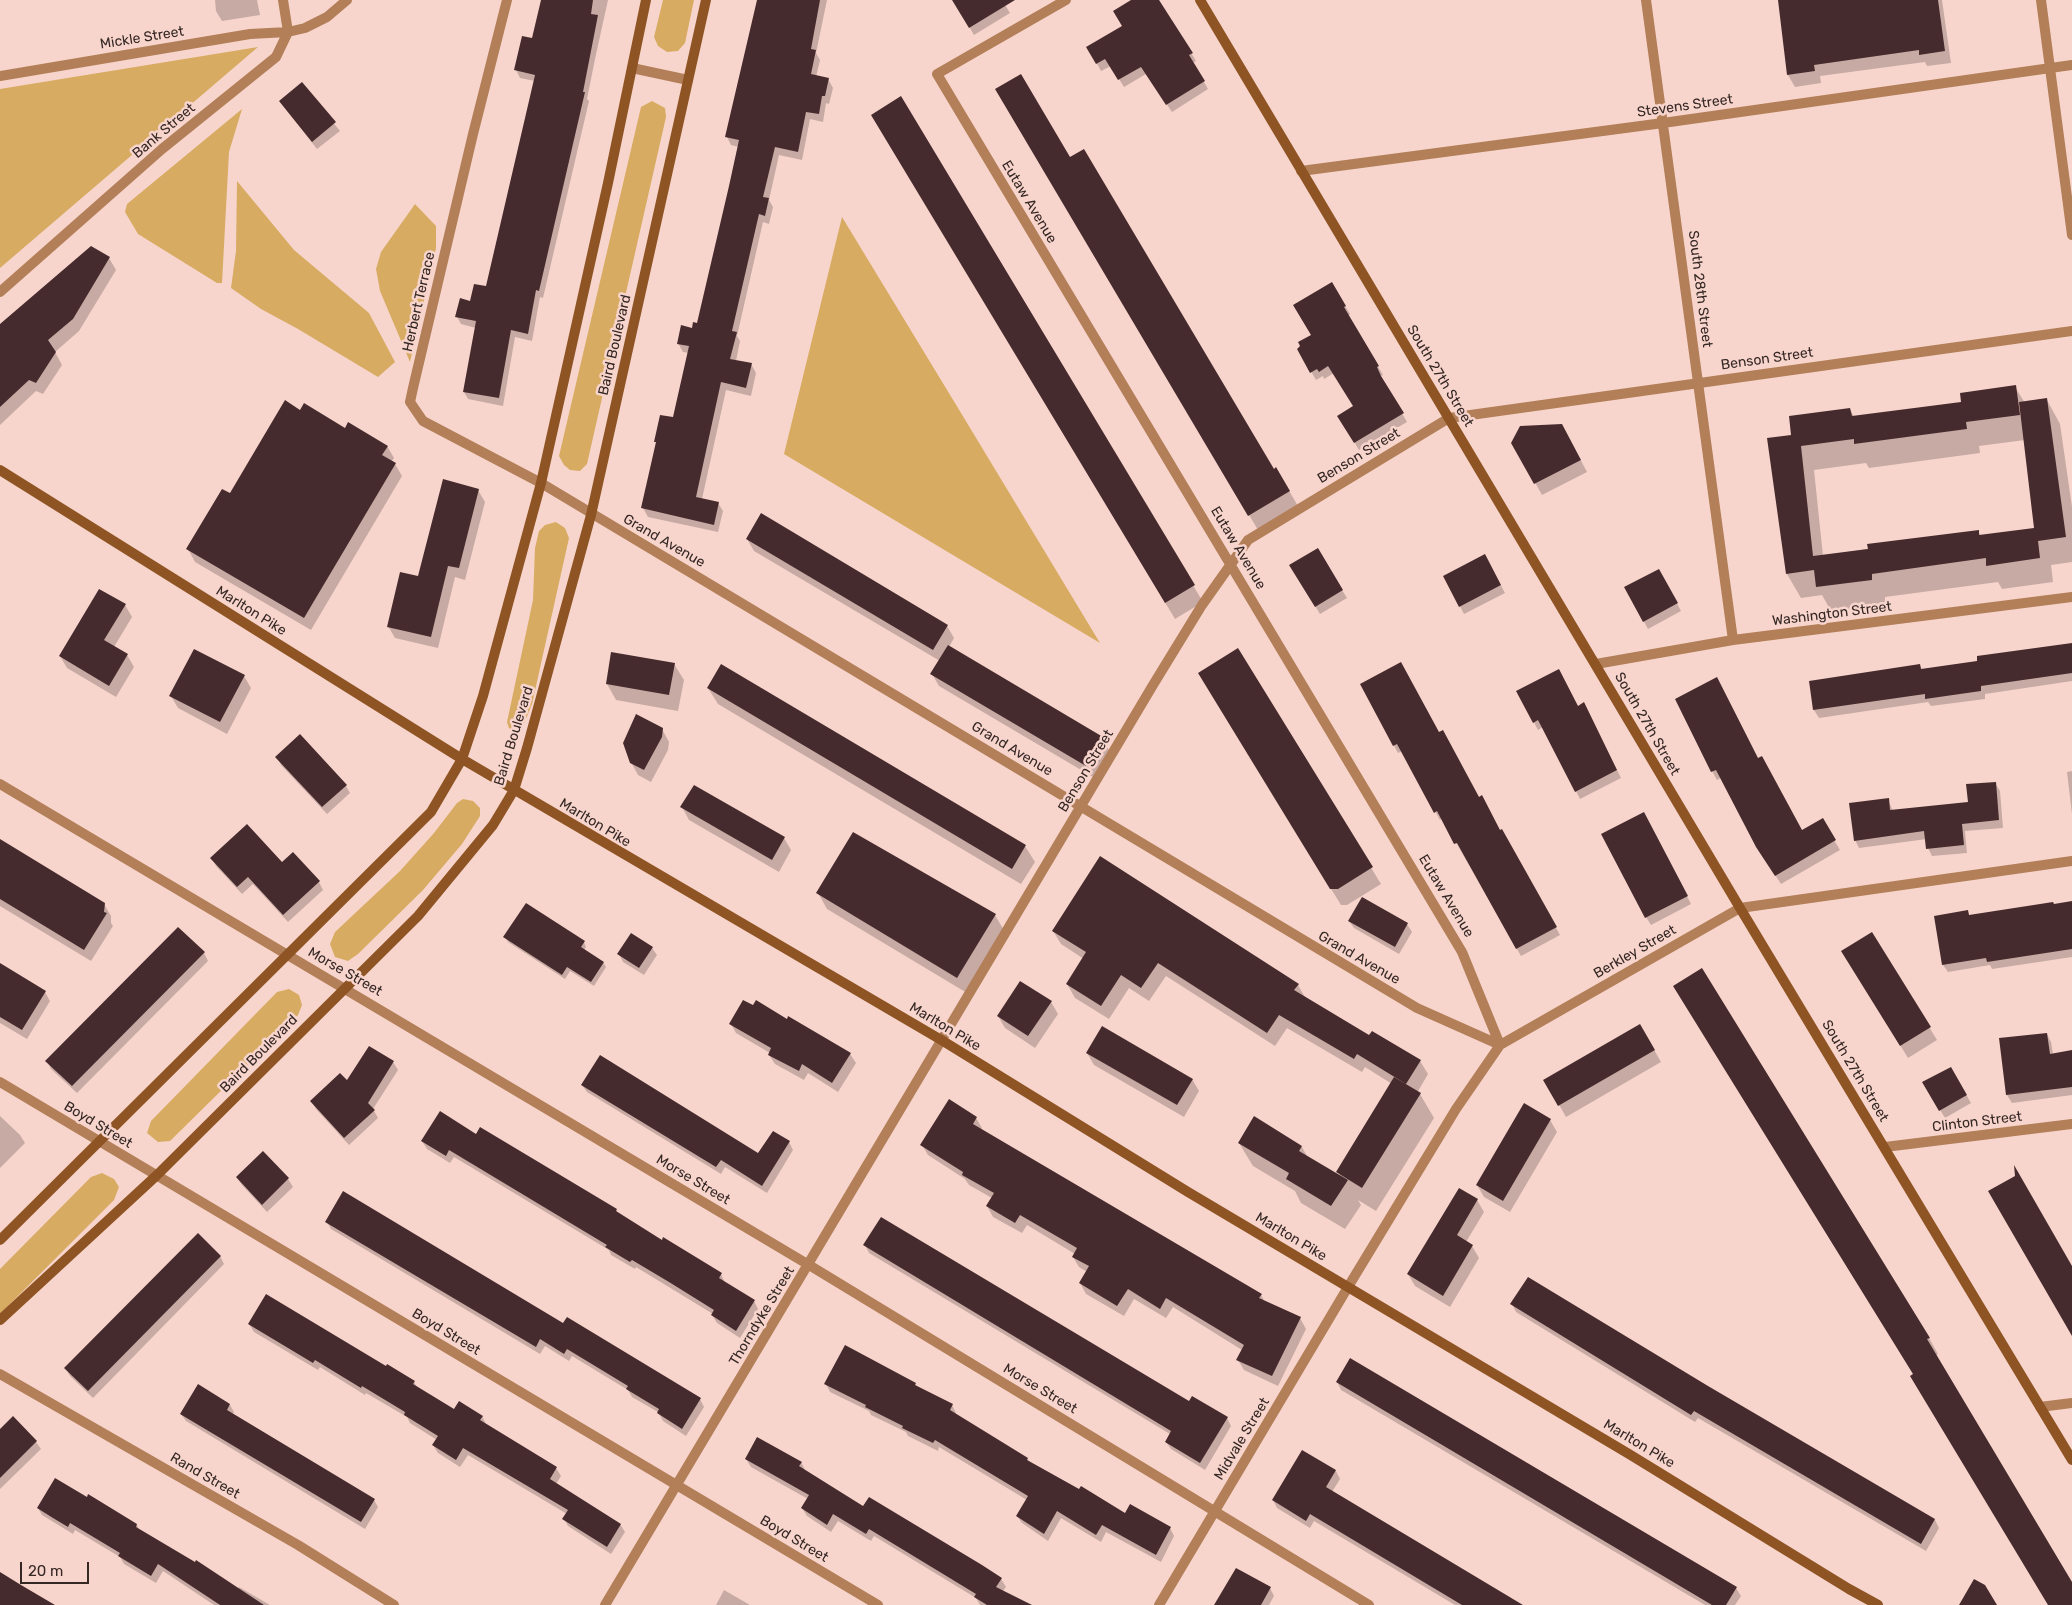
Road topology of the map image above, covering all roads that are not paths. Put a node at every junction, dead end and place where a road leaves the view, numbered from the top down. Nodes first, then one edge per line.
1 (282, 0) edge
2 (347, 0) edge
3 (507, 0) edge
4 (646, 0) edge
5 (706, 0) edge
6 (1066, 0) edge
7 (1200, 0) edge
8 (1646, 0) edge
9 (2040, 0) edge
10 (288, 32) junction
11 (2072, 65) edge
12 (632, 68) junction
13 (2050, 68) junction
14 (0, 76) edge
15 (688, 80) junction
16 (1663, 123) junction
17 (1301, 171) junction
18 (2072, 235) edge
19 (0, 292) edge
20 (2072, 331) edge
21 (1698, 382) junction
22 (1449, 418) junction
23 (0, 470) edge
24 (541, 483) junction
25 (591, 515) junction
26 (1231, 562) junction
27 (2072, 596) edge
28 (1733, 640) junction
29 (1596, 664) junction
30 (462, 759) junction
31 (0, 784) edge
32 (514, 790) junction
33 (1081, 807) junction
34 (2072, 861) edge
35 (1740, 908) junction
36 (288, 955) junction
37 (345, 988) junction
38 (943, 1041) junction
39 (1500, 1045) junction
40 (0, 1082) edge
41 (2072, 1124) edge
42 (100, 1142) junction
43 (1885, 1147) junction
44 (156, 1176) junction
45 (0, 1240) edge
46 (809, 1265) junction
47 (1348, 1287) junction
48 (0, 1320) edge
49 (0, 1374) edge
50 (2072, 1403) edge
51 (2040, 1408) junction
52 (2072, 1460) edge
53 (676, 1485) junction
54 (1214, 1511) junction
55 (394, 1605) edge
56 (605, 1605) edge
57 (878, 1605) edge
58 (1159, 1605) edge
59 (1369, 1605) edge
60 (1878, 1605) edge

1 - 10 street
2 - 10 street
3 - 24 street, Herbert Terrace
4 - 12 main road
5 - 15 main road, Baird Boulevard
6 - 26 street, Eutaw Avenue
7 - 17 main road, South 27th Street
8 - 16 street, South 28th Street
9 - 13 street
10 - 14 street, Mickle Street
10 - 19 street, Bank Street
11 - 13 street, Stevens Street
12 - 15 street
12 - 24 main road
13 - 16 street, Stevens Street
13 - 18 street
15 - 25 main road, Baird Boulevard
16 - 17 street, Stevens Street
16 - 21 street, South 28th Street
17 - 22 main road, South 27th Street
20 - 21 street, Benson Street
21 - 22 street, Benson Street
21 - 28 street, South 28th Street
22 - 26 street, Benson Street
22 - 29 main road, South 27th Street
23 - 30 main road, Marlton Pike
24 - 25 street, Herbert Terrace
24 - 30 main road
25 - 32 main road, Baird Boulevard
25 - 33 street, Grand Avenue
26 - 33 street, Benson Street
26 - 39 street, Eutaw Avenue
27 - 28 street, Washington Street
28 - 29 street, Washington Street
29 - 35 main road, South 27th Street
30 - 32 main road, Marlton Pike
30 - 36 main road
31 - 36 street, Morse Street
32 - 37 main road, Baird Boulevard
32 - 38 main road, Marlton Pike
33 - 38 street, Benson Street
33 - 39 street, Grand Avenue
34 - 35 street, Berkley Street
35 - 39 street, Berkley Street
35 - 43 main road, South 27th Street
36 - 37 street, Morse Street
36 - 42 main road
37 - 44 main road, Baird Boulevard
37 - 46 street, Morse Street
38 - 46 street, Thorndyke Street
38 - 47 main road, Marlton Pike
39 - 47 street, Berkley Street
40 - 42 street, Boyd Street
41 - 43 street, Clinton Street
42 - 44 street, Boyd Street
42 - 45 main road
43 - 51 main road, South 27th Street
44 - 48 main road, Baird Boulevard
44 - 53 street, Boyd Street
46 - 53 street, Thorndyke Street
46 - 54 street, Morse Street
47 - 54 street, Midvale Street
47 - 60 main road, Marlton Pike
49 - 55 street, Rand Street
50 - 51 street
51 - 52 main road, South 27th Street
53 - 56 street, Thorndyke Street
53 - 57 street, Boyd Street
54 - 58 street, Midvale Street
54 - 59 street, Morse Street

